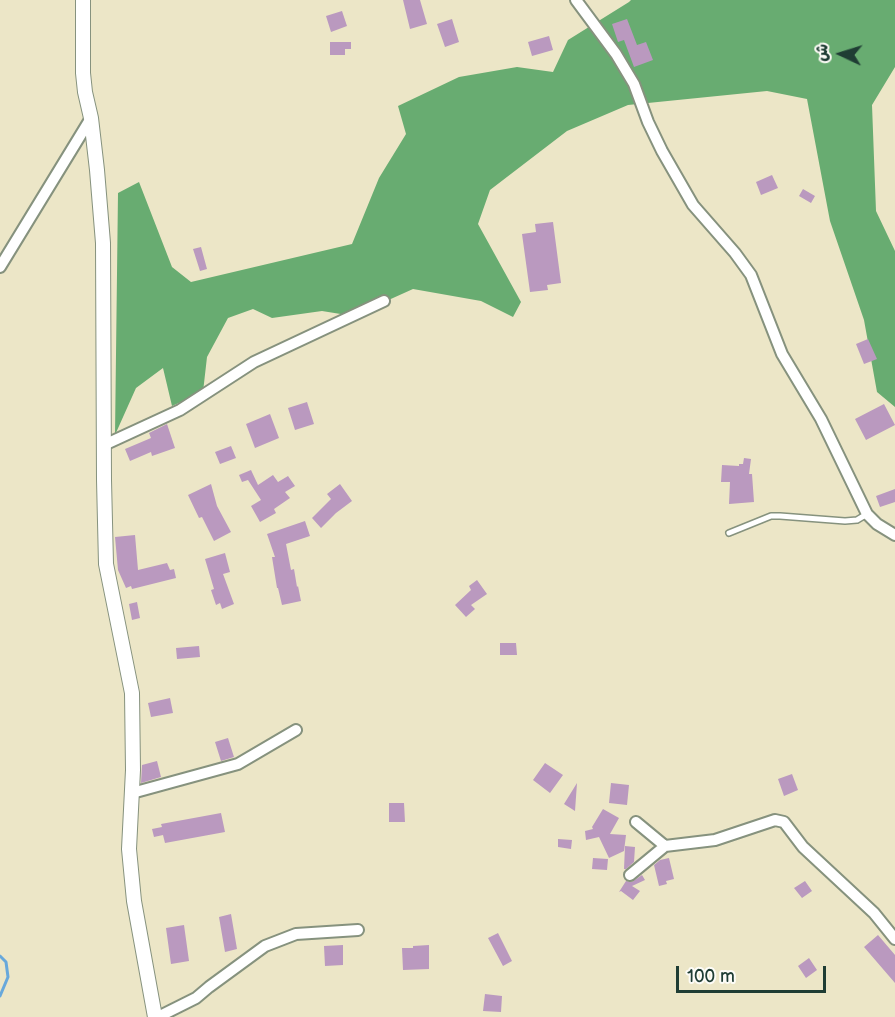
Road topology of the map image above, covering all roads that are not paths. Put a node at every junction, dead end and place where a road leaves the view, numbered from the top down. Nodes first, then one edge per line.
1 (83, 0) edge
2 (576, 0) edge
3 (91, 118) junction
4 (0, 267) edge
5 (384, 301) dead end
6 (104, 445) junction
7 (867, 514) junction
8 (729, 533) dead end
9 (895, 535) edge
10 (296, 730) dead end
11 (132, 793) junction
12 (636, 822) dead end
13 (665, 846) junction
14 (630, 875) dead end
15 (358, 930) dead end
16 (895, 939) edge
17 (156, 1017) edge

1 - 3 street
2 - 7 street
3 - 4 street
3 - 6 street
5 - 6 street
6 - 11 street
7 - 8 lane
7 - 9 street
10 - 11 street
11 - 17 street
12 - 13 street
13 - 14 street
13 - 16 street
15 - 17 street

